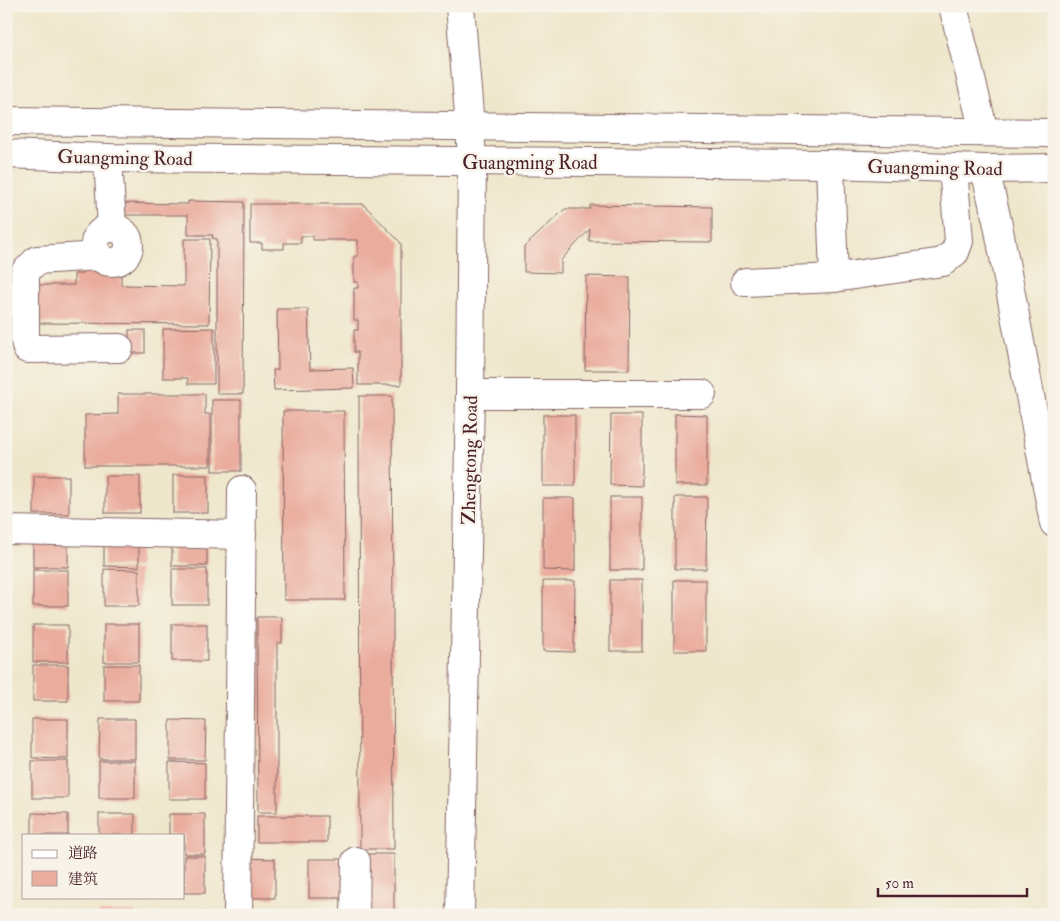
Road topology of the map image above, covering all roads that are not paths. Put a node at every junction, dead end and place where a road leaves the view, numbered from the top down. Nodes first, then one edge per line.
1 (460, 6) edge
2 (953, 6) edge
3 (6, 121) edge
4 (470, 126) junction
5 (984, 132) junction
6 (1054, 133) edge
7 (6, 154) edge
8 (108, 158) junction
9 (472, 161) junction
10 (830, 164) junction
11 (953, 168) junction
12 (1054, 168) edge
13 (985, 169) junction
14 (834, 278) junction
15 (745, 282) dead end
16 (119, 348) dead end
17 (470, 394) junction
18 (702, 394) dead end
19 (242, 490) dead end
20 (1054, 523) edge
21 (6, 530) edge
22 (242, 535) junction
23 (356, 861) dead end
24 (238, 915) edge
25 (355, 915) edge
26 (460, 915) edge

1 - 4 main road, Zhengtong Road
2 - 5 main road
3 - 4 main road, Guangming Road
4 - 5 main road, Guangming Road
4 - 9 main road, Zhengtong Road
5 - 6 main road, Guangming Road
7 - 8 main road, Guangming Road
8 - 9 main road, Guangming Road
8 - 16 main road
9 - 10 main road, Guangming Road
9 - 17 main road, Zhengtong Road
10 - 11 main road, Guangming Road
10 - 14 main road
11 - 13 main road, Guangming Road
11 - 14 main road
12 - 13 main road, Guangming Road
13 - 20 main road
14 - 15 main road
17 - 18 main road
17 - 26 main road, Zhengtong Road
19 - 22 main road
21 - 22 main road
22 - 24 main road
23 - 25 main road

